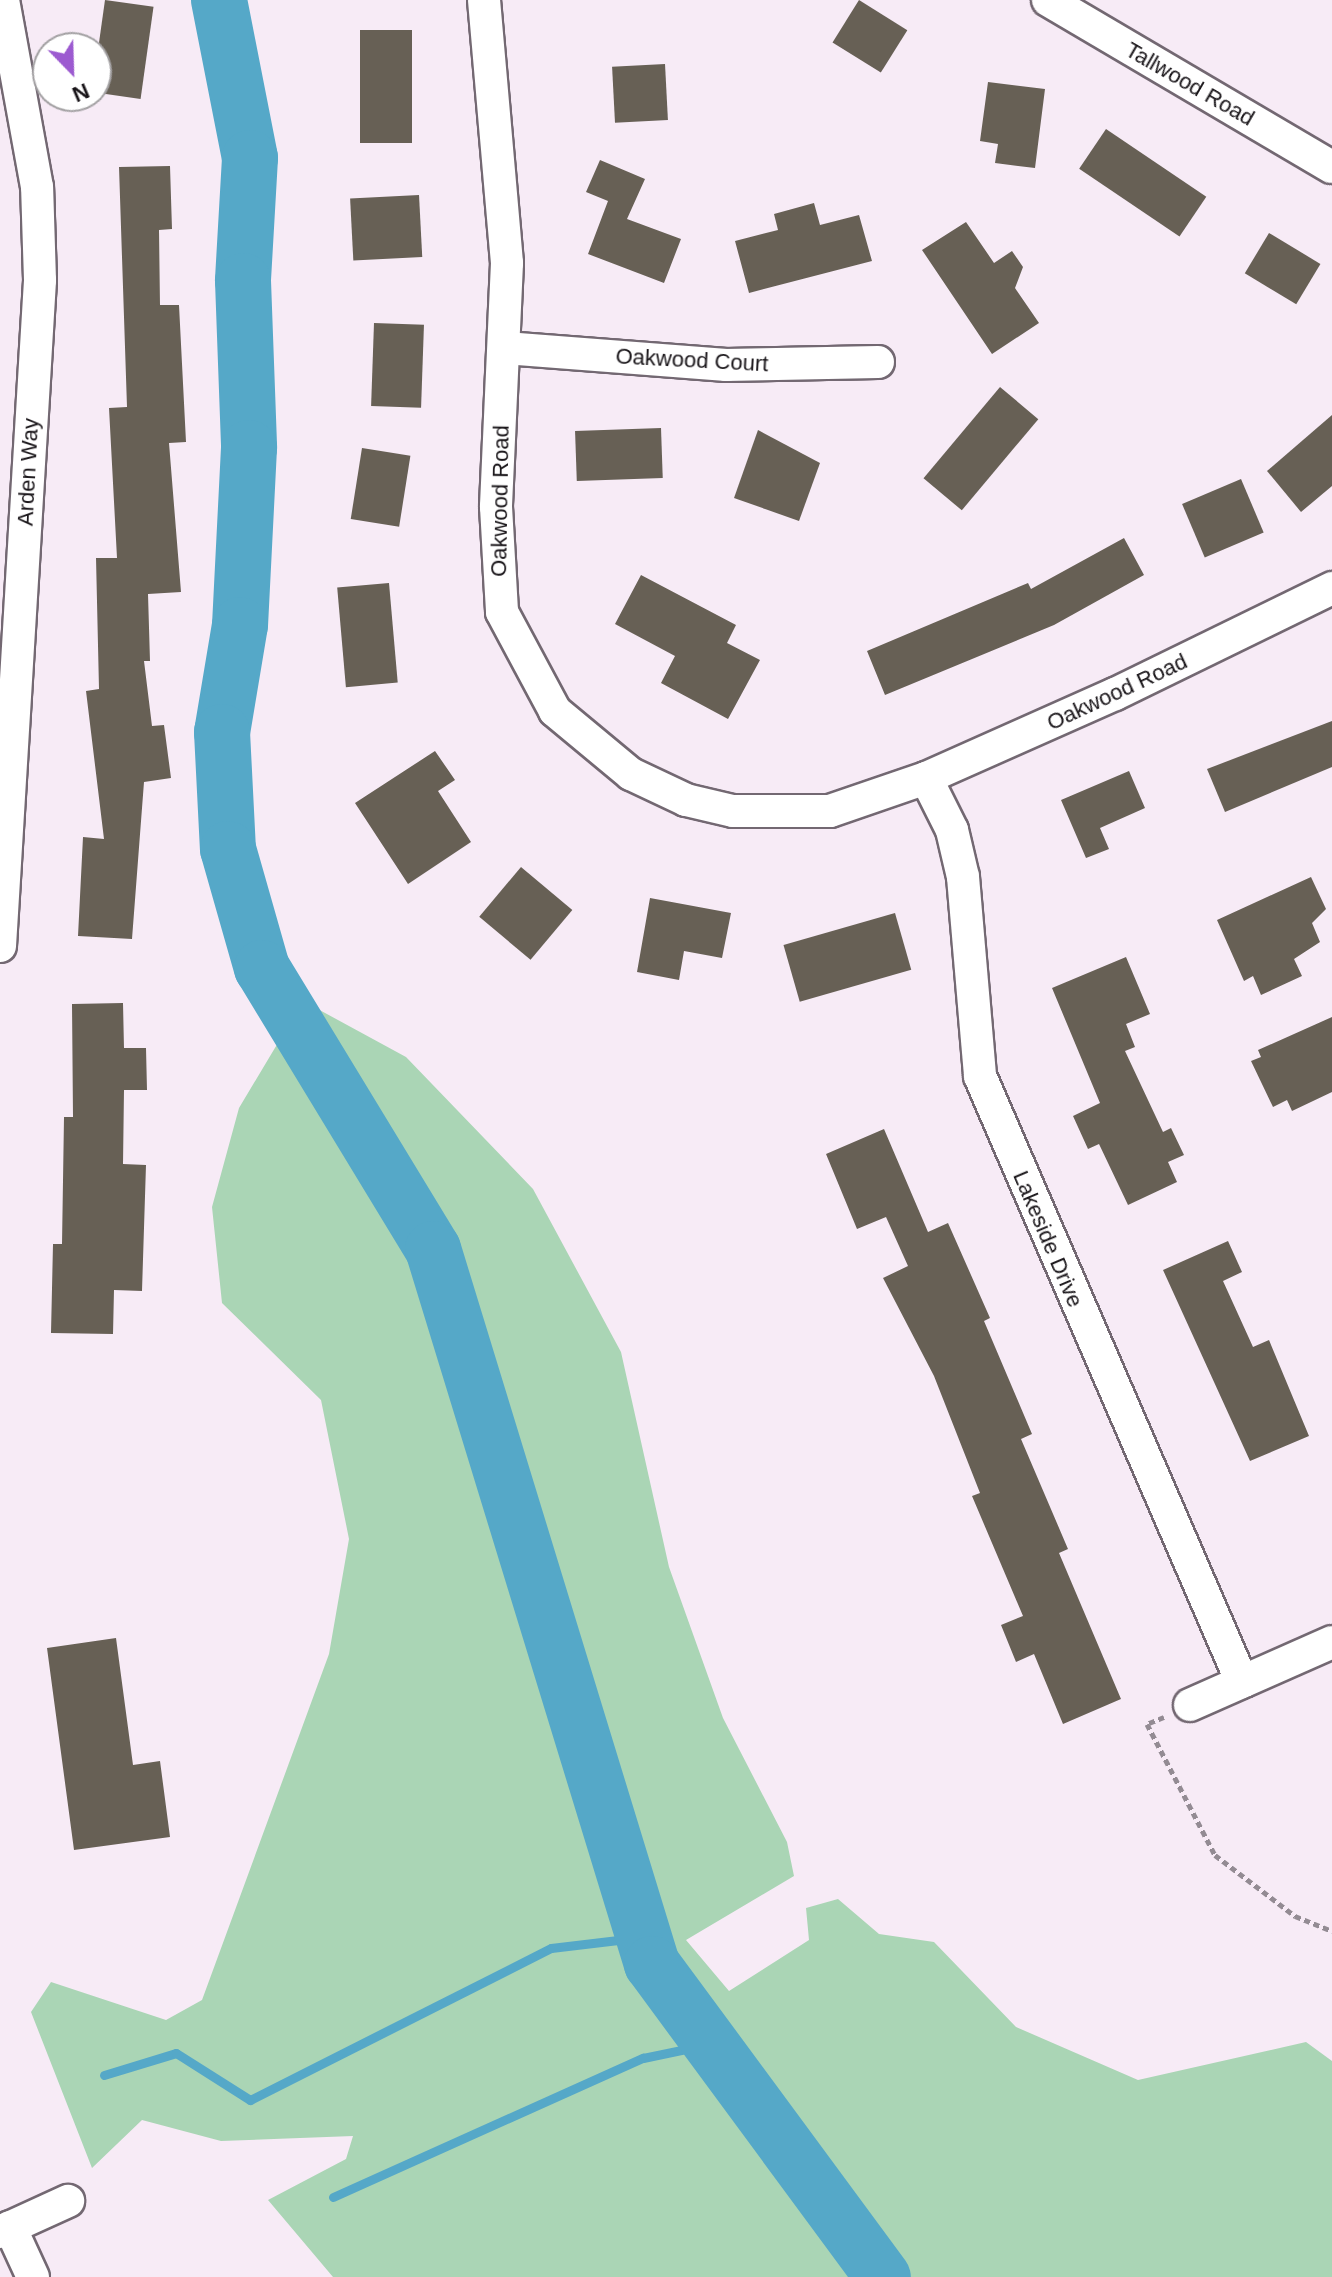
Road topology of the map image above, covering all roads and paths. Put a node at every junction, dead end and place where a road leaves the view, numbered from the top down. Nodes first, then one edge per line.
1 (3, 0) edge
2 (484, 0) edge
3 (1048, 0) edge
4 (1332, 167) edge
5 (505, 348) junction
6 (878, 362) dead end
7 (1332, 588) edge
8 (926, 778) junction
9 (0, 946) edge
10 (1332, 1642) edge
11 (1242, 1682) junction
12 (1190, 1705) dead end
13 (1147, 1724) dead end
14 (1332, 1931) edge
15 (68, 2201) dead end
16 (5, 2230) edge
17 (33, 2277) edge

1 - 9 street, Arden Way
2 - 5 street, Oakwood Road
3 - 4 street, Tallwood Road
5 - 6 street, Oakwood Court
5 - 8 street, Oakwood Road
7 - 8 street, Oakwood Road
8 - 11 street, Lakeside Drive
10 - 11 street
11 - 12 street
13 - 14 path
15 - 16 street
16 - 17 street

